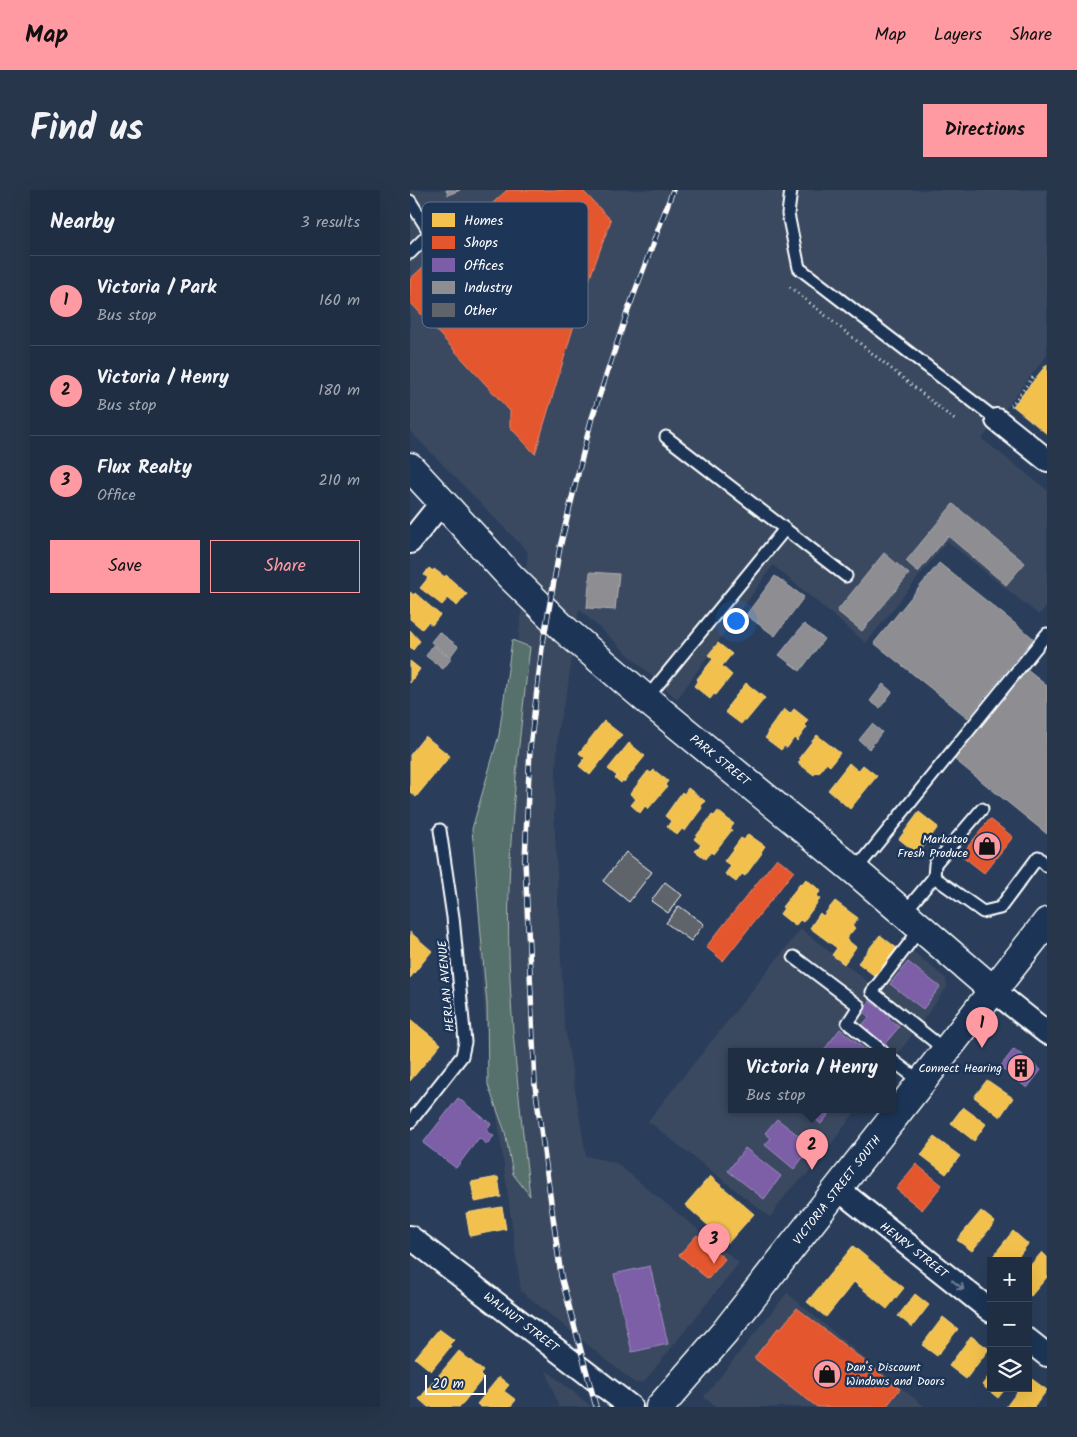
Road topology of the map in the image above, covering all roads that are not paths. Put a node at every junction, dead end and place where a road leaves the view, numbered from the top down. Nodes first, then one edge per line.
1 (791, 190) edge
2 (410, 201) edge
3 (422, 221) edge
4 (422, 242) edge
5 (410, 253) edge
6 (1002, 415) joint
7 (666, 436) dead end
8 (1047, 460) edge
9 (410, 467) edge
10 (442, 502) junction
11 (785, 529) junction
12 (410, 542) edge
13 (846, 576) dead end
14 (1047, 634) edge
15 (646, 700) junction
16 (982, 809) dead end
17 (440, 830) dead end
18 (1047, 866) edge
19 (855, 871) junction
20 (934, 877) junction
21 (913, 920) junction
22 (1047, 922) edge
23 (794, 957) dead end
24 (993, 990) junction
25 (872, 992) junction
26 (860, 1006) junction
27 (1047, 1033) edge
28 (878, 1048) edge
29 (945, 1050) junction
30 (896, 1063) edge
31 (921, 1082) junction
32 (410, 1122) edge
33 (838, 1189) junction
34 (410, 1237) edge
35 (987, 1307) edge
36 (1032, 1343) edge
37 (1047, 1355) edge
38 (665, 1405) edge
39 (631, 1407) edge

1 - 6 lane
2 - 3 lane
4 - 5 lane
6 - 8 street
7 - 11 lane
9 - 10 street, PARK STREET
10 - 12 street
10 - 15 street, PARK STREET
11 - 13 lane
11 - 15 lane
14 - 19 lane
15 - 19 street, PARK STREET
16 - 20 lane
17 - 32 lane, HERLAN AVENUE
18 - 20 lane
19 - 21 street, PARK STREET
20 - 21 lane
21 - 24 street, PARK STREET
21 - 25 lane
22 - 24 street, VICTORIA STREET SOUTH
23 - 26 lane
24 - 27 street, PARK STREET
24 - 29 street, VICTORIA STREET SOUTH
25 - 26 lane
25 - 29 lane
26 - 28 lane
29 - 31 street, VICTORIA STREET SOUTH
30 - 31 lane
31 - 33 street, VICTORIA STREET SOUTH
33 -> 35 street, HENRY STREET
33 - 38 street, VICTORIA STREET SOUTH
34 - 39 street, WALNUT STREET
36 - 37 street

